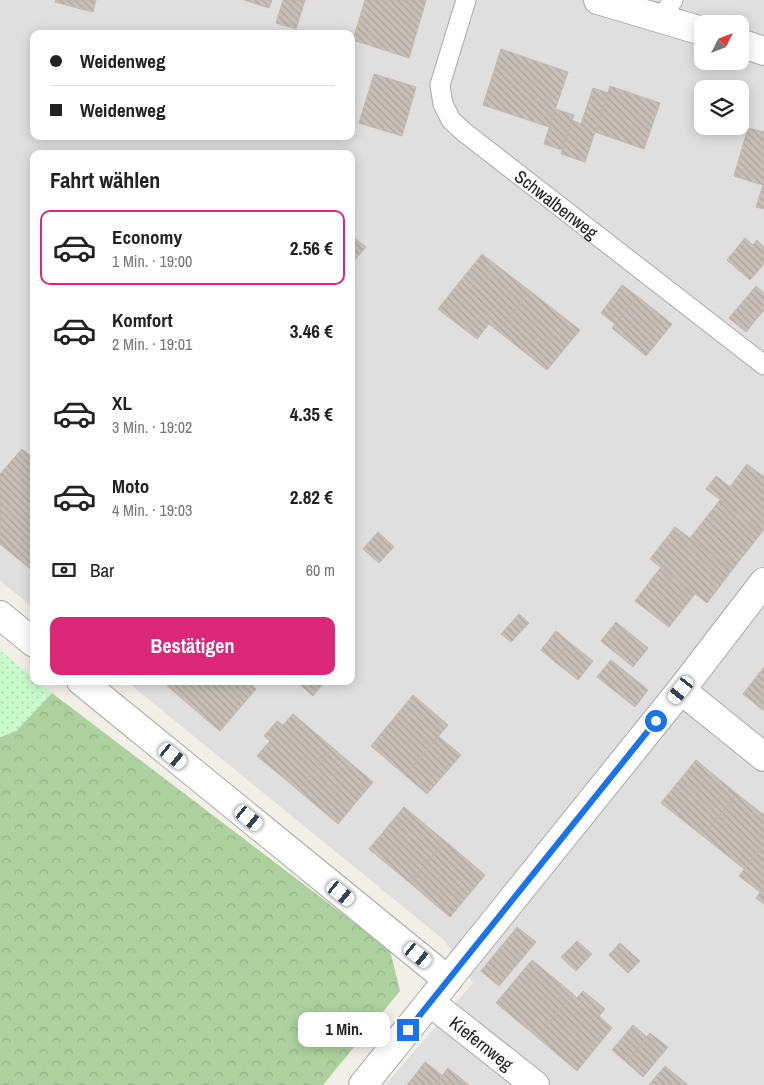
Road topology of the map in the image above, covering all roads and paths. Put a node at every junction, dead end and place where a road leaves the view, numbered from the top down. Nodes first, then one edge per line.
1 (466, 0) edge
2 (598, 0) edge
3 (667, 9) edge
4 (694, 26) edge
5 (749, 46) edge
6 (764, 51) edge
7 (764, 365) edge
8 (764, 582) edge
9 (0, 615) edge
10 (30, 640) edge
11 (86, 685) edge
12 (681, 690) junction
13 (764, 756) edge
14 (448, 980) junction
15 (430, 1002) junction
16 (363, 1085) edge
17 (535, 1085) edge

1 - 7 lane, Schwalbenweg
2 - 3 street
3 - 4 street
5 - 6 street
8 - 12 street
9 - 10 street
11 - 14 street
12 - 13 street
12 - 14 street
14 - 15 street
15 - 16 street
15 - 17 street, Kiefernweg

